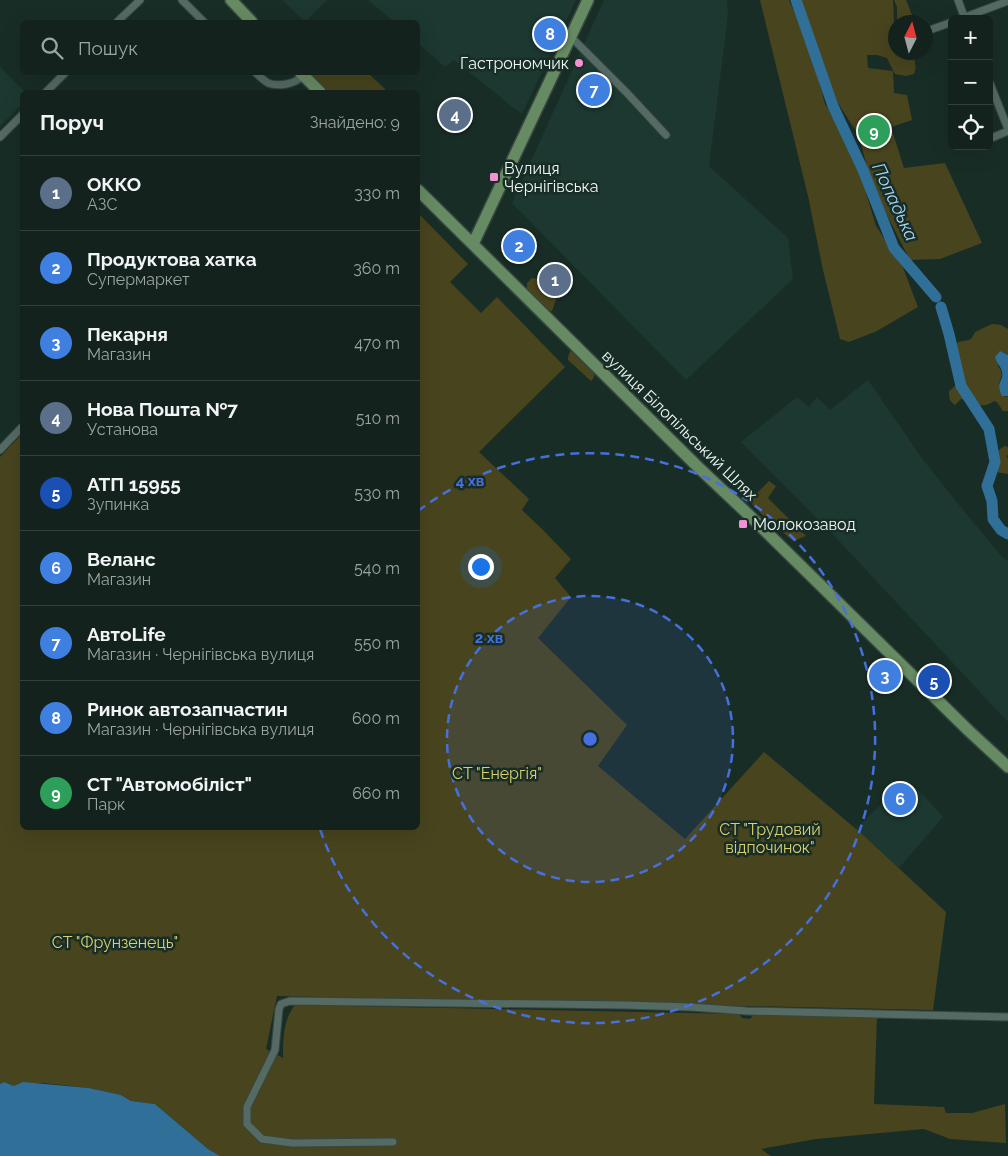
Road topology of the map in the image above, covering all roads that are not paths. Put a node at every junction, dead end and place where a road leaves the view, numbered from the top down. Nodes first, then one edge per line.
1 (140, 0) edge
2 (182, 0) edge
3 (231, 0) edge
4 (588, 0) edge
5 (958, 0) edge
6 (1008, 1) edge
7 (962, 15) edge
8 (971, 15) edge
9 (119, 20) edge
10 (202, 20) edge
11 (250, 20) edge
12 (948, 23) edge
13 (933, 29) edge
14 (571, 37) junction
15 (63, 75) edge
16 (258, 75) edge
17 (301, 75) edge
18 (302, 75) edge
19 (48, 90) edge
20 (318, 90) edge
21 (993, 91) edge
22 (20, 117) edge
23 (1008, 130) edge
24 (666, 135) dead end
25 (0, 137) edge
26 (993, 137) edge
27 (420, 192) edge
28 (472, 244) junction
29 (20, 429) edge
30 (0, 450) edge
31 (1008, 767) edge
32 (1008, 1016) edge
33 (393, 1142) dead end

1 - 9 street
2 - 10 street
3 - 11 main road
4 - 14 main road
5 - 7 street
6 - 8 street
12 - 13 street
14 - 24 street
14 - 28 main road
15 - 19 street
16 - 17 street
18 - 20 main road
21 - 23 street
22 - 25 street
23 - 26 street
27 - 28 main road, вулиця Білопільський Шлях
28 - 31 main road, вулиця Білопільський Шлях
29 - 30 street
32 - 33 street

